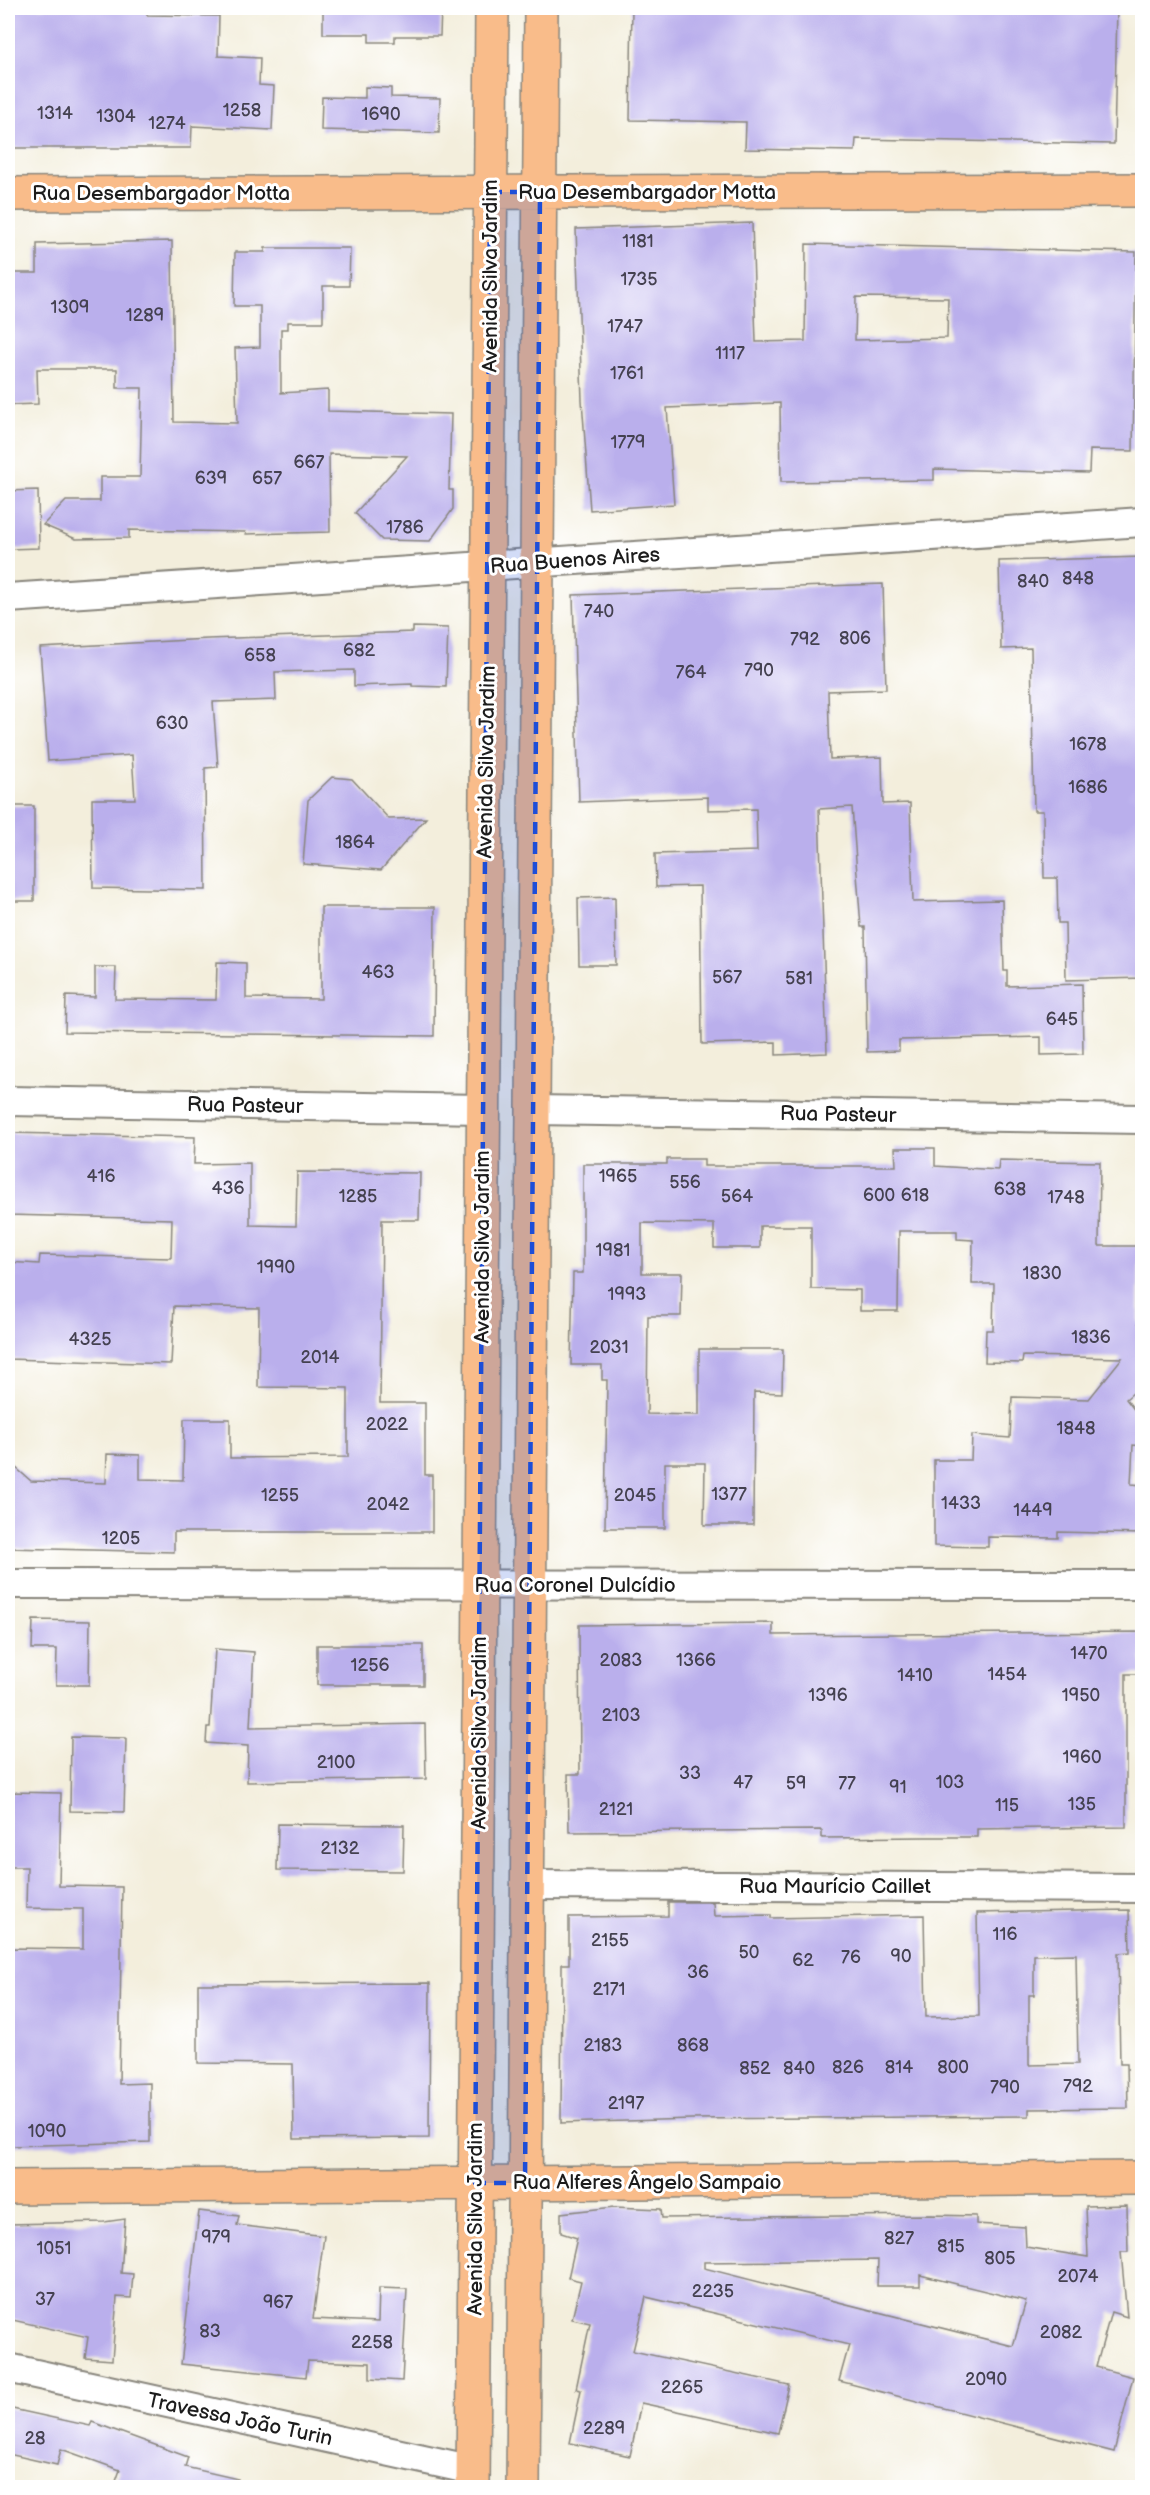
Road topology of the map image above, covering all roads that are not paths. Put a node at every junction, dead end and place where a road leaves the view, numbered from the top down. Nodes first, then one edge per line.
1 (492, 8) edge
2 (541, 8) edge
3 (1143, 190) edge
4 (490, 192) junction
5 (540, 192) junction
6 (8, 194) edge
7 (1143, 522) edge
8 (538, 562) junction
9 (488, 566) junction
10 (8, 598) edge
11 (536, 736) junction
12 (486, 775) junction
13 (8, 1101) edge
14 (483, 1109) junction
15 (533, 1110) junction
16 (1143, 1119) edge
17 (8, 1584) edge
18 (480, 1585) junction
19 (530, 1585) junction
20 (1143, 1585) edge
21 (478, 1769) junction
22 (528, 1832) junction
23 (528, 1885) junction
24 (1143, 1888) edge
25 (1143, 2178) edge
26 (525, 2182) junction
27 (475, 2183) junction
28 (8, 2187) edge
29 (8, 2368) edge
30 (473, 2479) edge
31 (523, 2487) edge

1 - 4 main road, Avenida Silva Jardim
2 - 5 main road
3 - 5 main road, Rua Desembargador Motta
4 - 5 main road, Rua Desembargador Motta
4 - 6 main road, Rua Desembargador Motta
4 - 9 main road, Avenida Silva Jardim
5 - 8 main road
7 - 8 street, Rua Buenos Aires
8 - 9 street, Rua Buenos Aires
8 - 11 main road
9 - 10 street, Rua Buenos Aires
9 - 12 main road, Avenida Silva Jardim
11 - 12 main road
11 - 15 main road
12 - 14 main road, Avenida Silva Jardim
13 - 14 street, Rua Pasteur
14 - 18 main road, Avenida Silva Jardim
15 - 16 street, Rua Pasteur
15 - 19 main road
17 - 18 street, Rua Coronel Dulcídio
18 - 19 street, Rua Coronel Dulcídio
18 - 21 main road, Avenida Silva Jardim
19 - 20 street, Rua Coronel Dulcídio
19 - 22 main road
21 - 22 main road
21 - 27 main road, Avenida Silva Jardim
22 - 23 main road
23 - 24 street, Rua Maurício Caillet
23 - 26 main road
25 - 26 main road, Rua Alferes Ângelo Sampaio
26 - 27 main road, Rua Alferes Ângelo Sampaio
26 - 31 main road
27 - 28 main road, Rua Alferes Ângelo Sampaio
27 - 30 main road, Avenida Silva Jardim
29 - 30 street, Travessa João Turin

